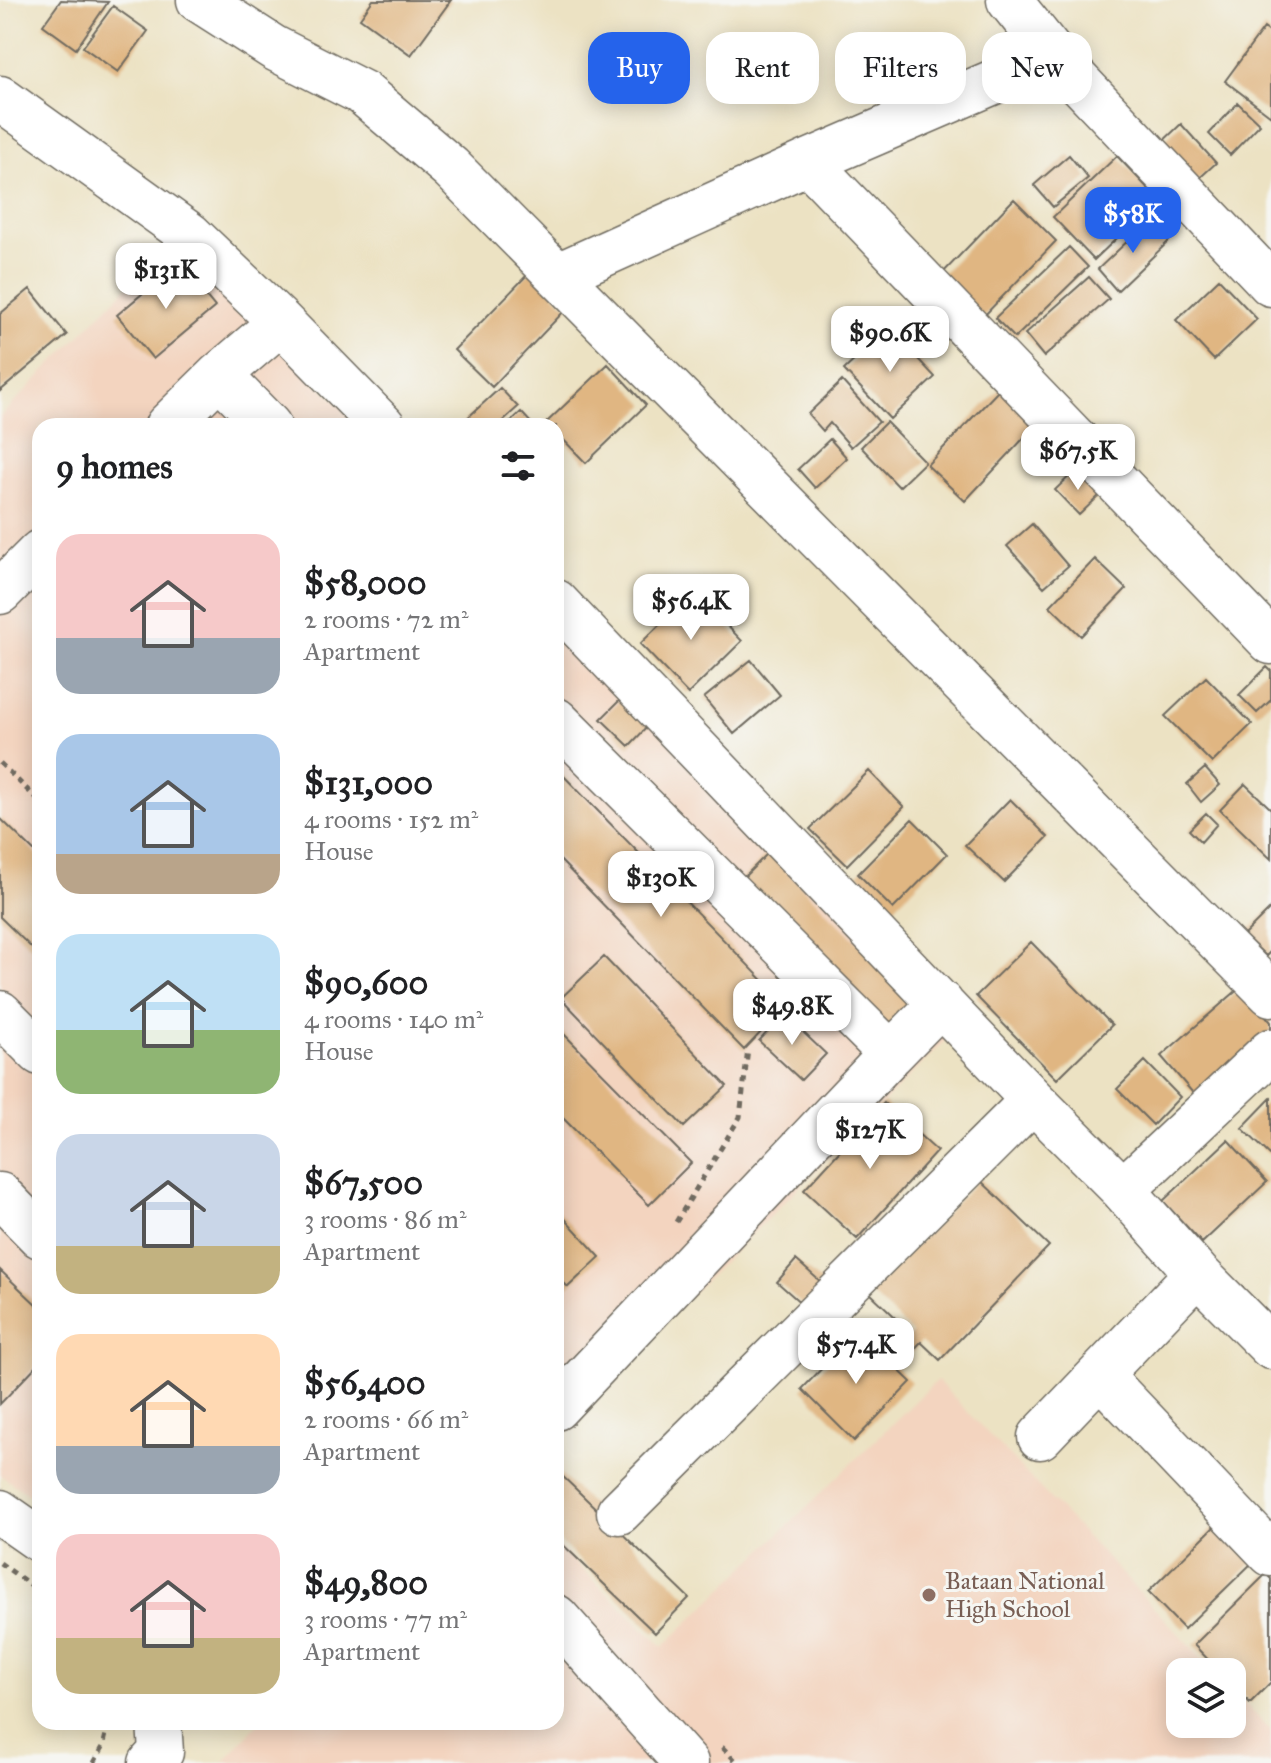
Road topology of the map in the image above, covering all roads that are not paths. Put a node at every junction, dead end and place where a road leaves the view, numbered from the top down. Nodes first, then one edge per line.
1 (199, 0) edge
2 (1009, 0) edge
3 (1035, 32) edge
4 (982, 87) edge
5 (1092, 96) edge
6 (0, 98) edge
7 (808, 162) junction
8 (558, 275) junction
9 (1271, 284) edge
10 (281, 322) junction
11 (219, 375) junction
12 (175, 418) edge
13 (261, 418) edge
14 (375, 418) edge
15 (32, 560) edge
16 (0, 592) edge
17 (564, 610) edge
18 (1271, 642) edge
19 (564, 728) edge
20 (1271, 994) edge
21 (941, 1003) junction
22 (0, 1013) edge
23 (32, 1045) edge
24 (1271, 1051) edge
25 (891, 1054) junction
26 (1033, 1100) junction
27 (1123, 1190) junction
28 (0, 1195) edge
29 (32, 1228) edge
30 (1197, 1273) junction
31 (1271, 1347) edge
32 (1100, 1375) junction
33 (564, 1400) edge
34 (1040, 1437) dead end
35 (0, 1512) edge
36 (619, 1512) dead end
37 (32, 1534) edge
38 (1271, 1554) edge
39 (564, 1626) edge
40 (160, 1730) edge
41 (151, 1763) edge
42 (686, 1763) edge

1 - 8 street
2 - 3 street
4 - 7 street
5 - 9 street
6 - 10 street
7 - 8 street
7 - 18 street
8 - 20 street
10 - 11 street
10 - 14 street
11 - 12 street
11 - 13 street
15 - 16 street
17 - 21 street
19 - 25 street
21 - 25 street
21 - 26 street
22 - 23 street
24 - 27 street
25 - 33 street
26 - 27 street
26 - 36 street
27 - 30 street
28 - 29 street
30 - 31 street
30 - 32 street
32 - 34 street
32 - 38 street
35 - 37 street
39 - 42 street
40 - 41 street

